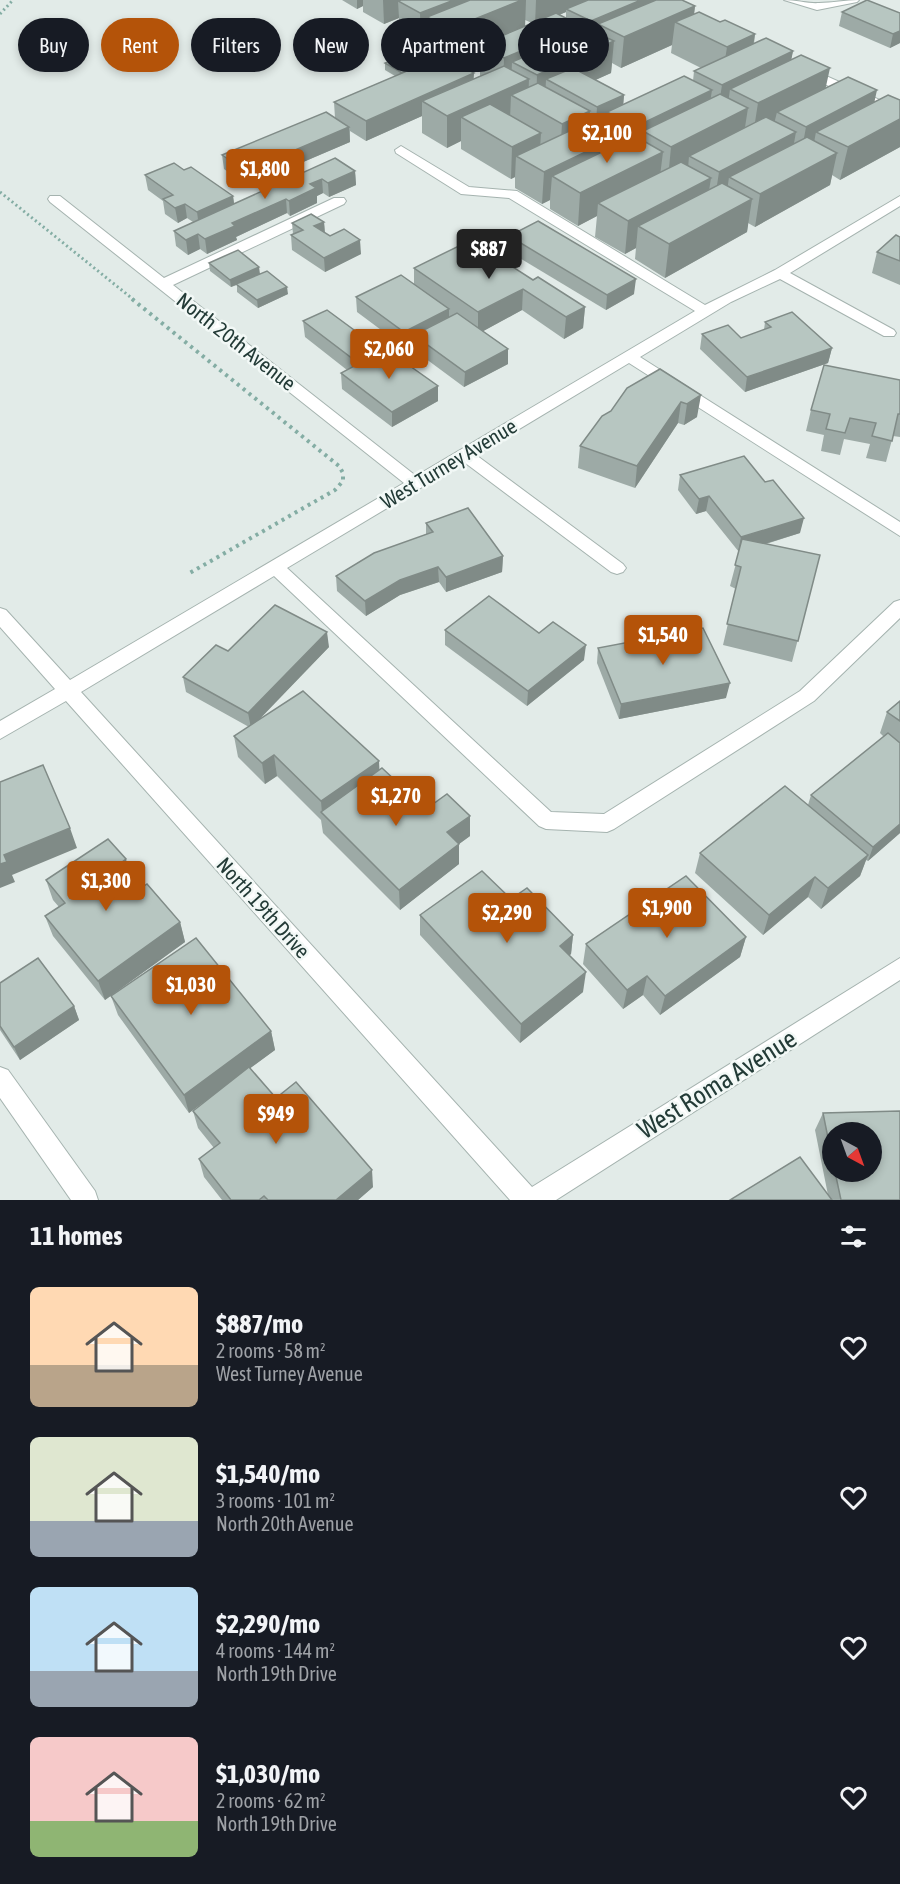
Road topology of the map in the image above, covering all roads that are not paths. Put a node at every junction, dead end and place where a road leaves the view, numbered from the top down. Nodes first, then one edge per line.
1 (790, 0) edge
2 (853, 0) edge
3 (793, 64) edge
4 (900, 114) edge
5 (401, 150) dead end
6 (55, 199) dead end
7 (900, 200) edge
8 (339, 201) dead end
9 (780, 273) junction
10 (163, 284) junction
11 (706, 312) junction
12 (889, 333) dead end
13 (630, 357) junction
14 (465, 454) junction
15 (416, 484) junction
16 (900, 530) edge
17 (275, 567) junction
18 (618, 568) dead end
19 (900, 607) edge
20 (0, 615) edge
21 (67, 691) junction
22 (0, 731) edge
23 (900, 968) edge
24 (0, 1078) edge
25 (86, 1200) edge
26 (527, 1200) edge
27 (534, 1200) edge

1 - 2 street
3 - 4 street
5 - 11 street
6 - 10 street, North 20th Avenue
7 - 9 street, West Turney Avenue
8 - 10 street
9 - 11 street, West Turney Avenue
9 - 12 street
10 - 15 street, North 20th Avenue
11 - 13 street, West Turney Avenue
13 - 14 street, West Turney Avenue
13 - 16 street
14 - 15 street, West Turney Avenue
14 - 18 street
15 - 17 street, West Turney Avenue
17 - 19 street
17 - 21 street, West Turney Avenue
20 - 21 street, North 19th Drive
21 - 22 street, West Turney Avenue
21 - 26 street, North 19th Drive
23 - 27 street, West Roma Avenue
24 - 25 street

